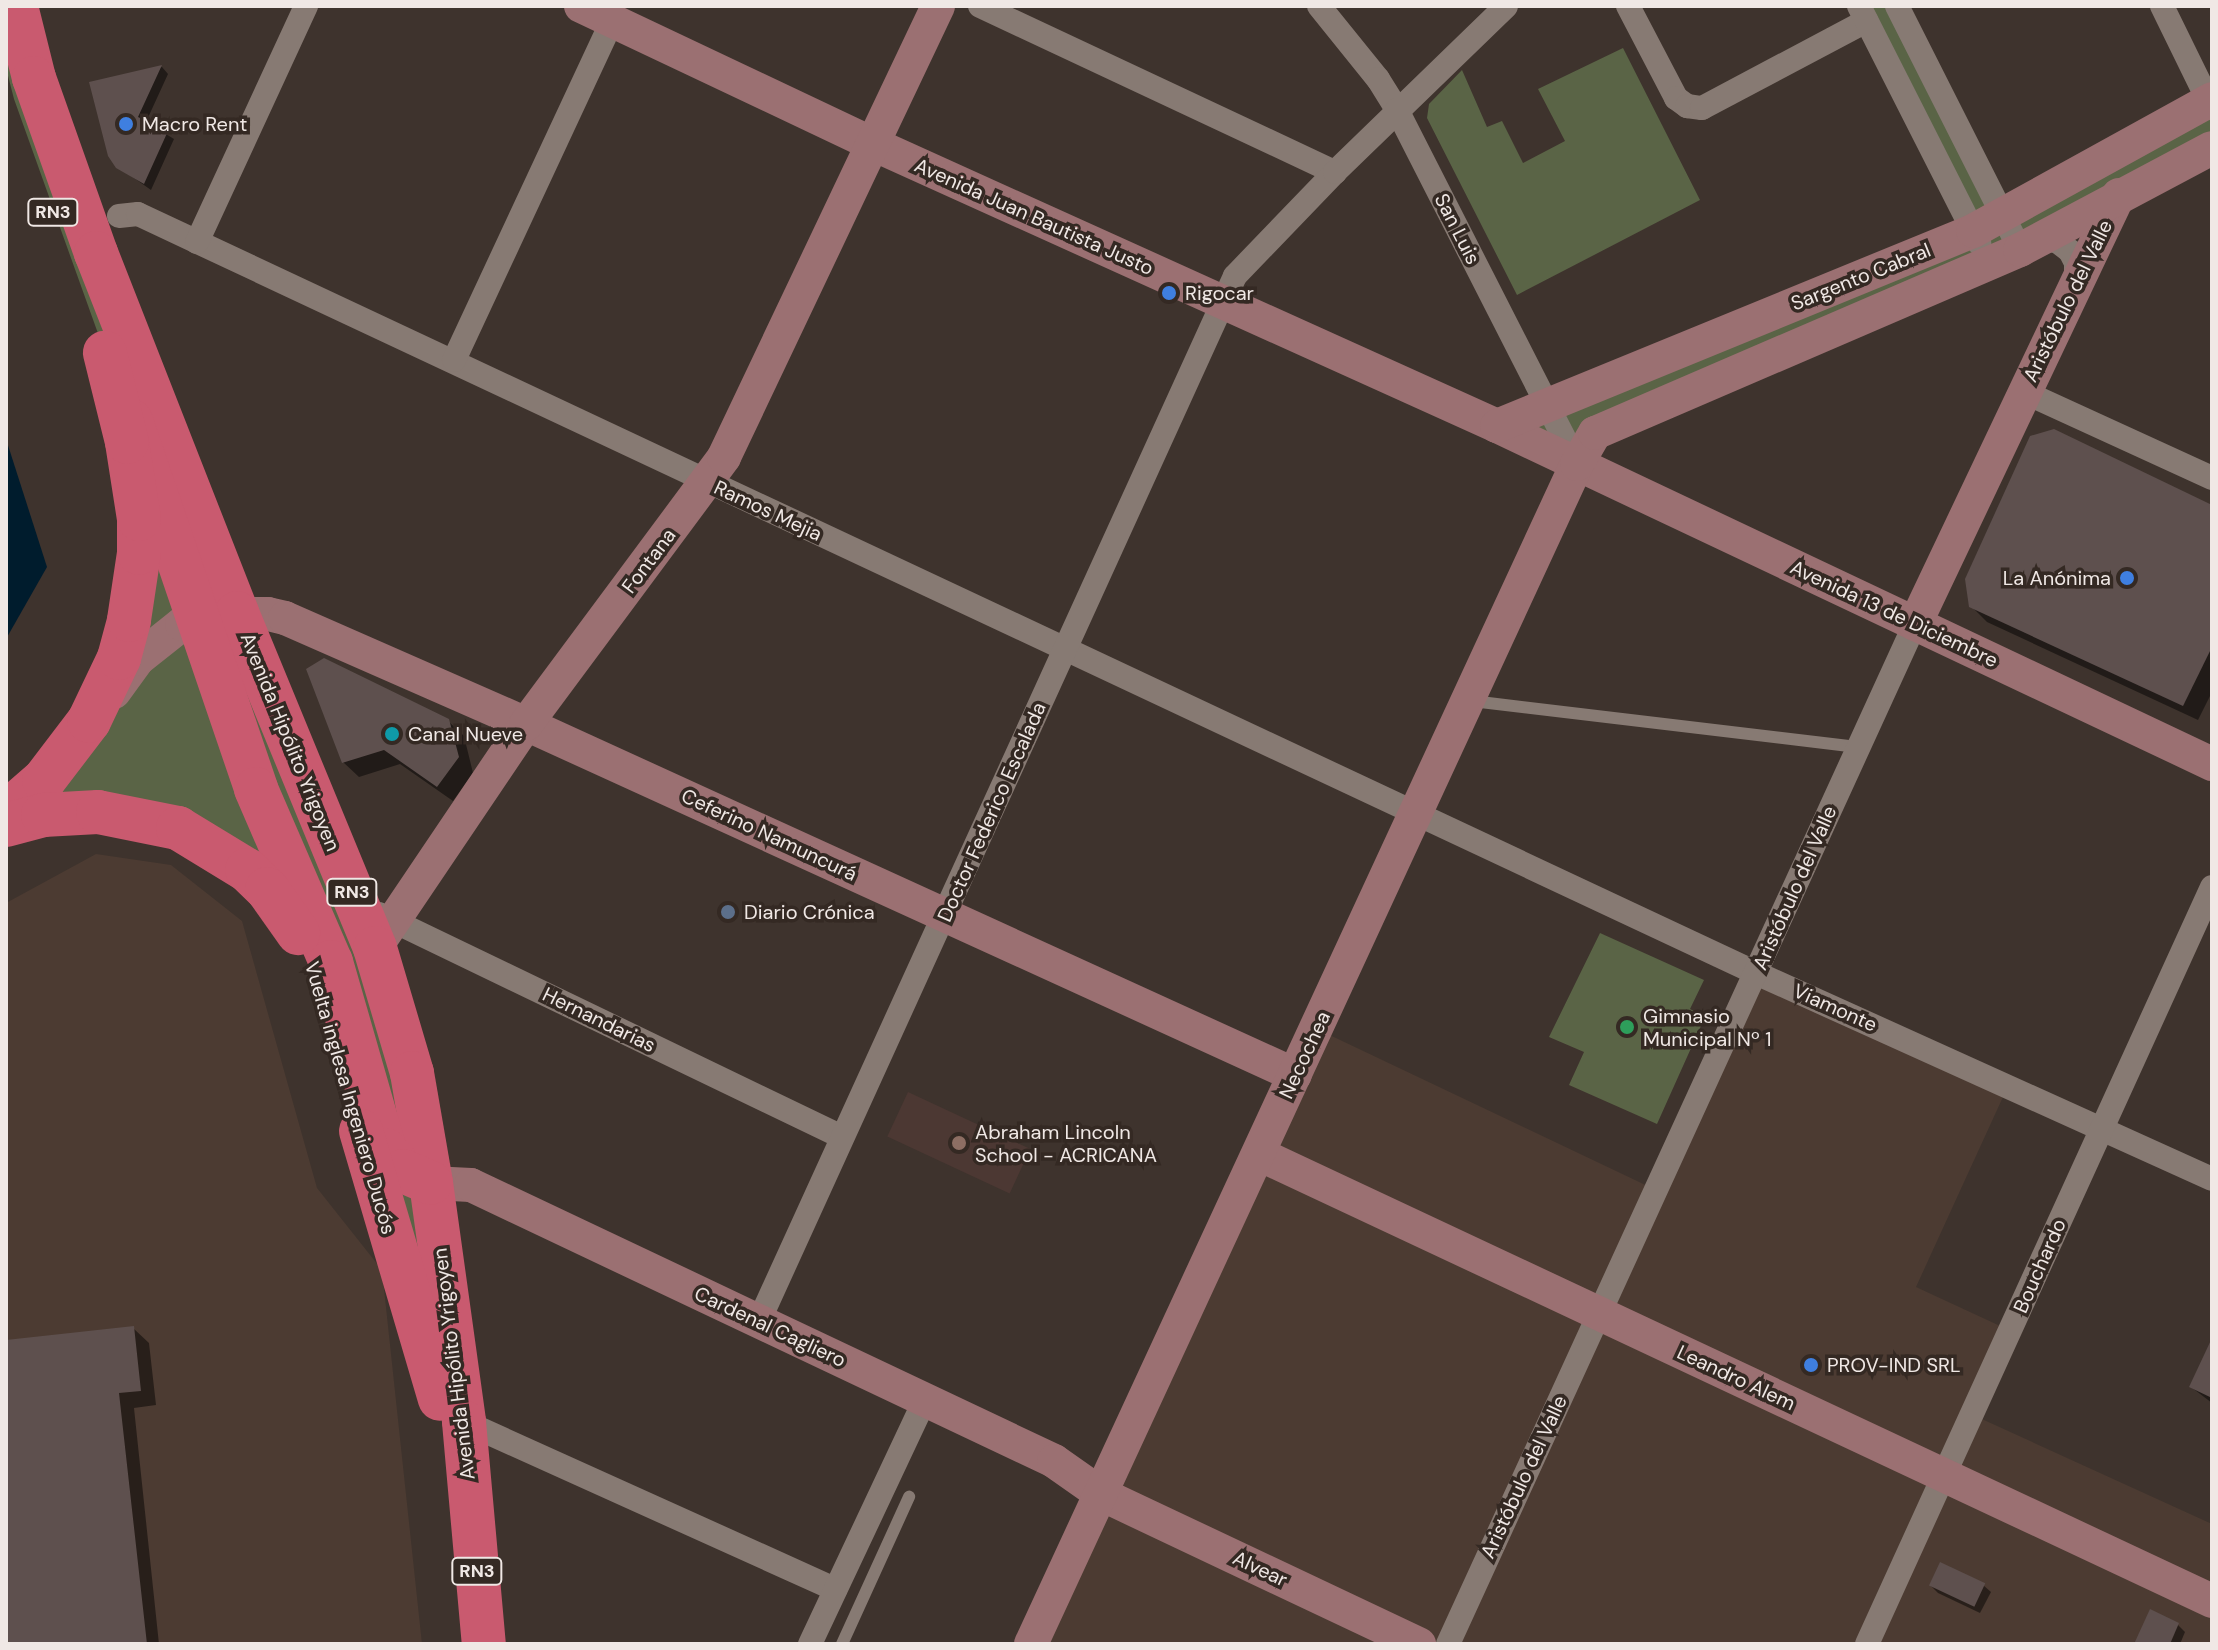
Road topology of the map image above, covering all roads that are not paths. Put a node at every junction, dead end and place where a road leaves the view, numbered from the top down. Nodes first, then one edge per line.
1 (16, 6) edge
2 (306, 6) edge
3 (581, 6) edge
4 (938, 6) edge
5 (980, 6) edge
6 (1319, 6) edge
7 (1506, 6) edge
8 (1628, 6) edge
9 (1897, 6) edge
10 (2162, 6) edge
11 (1862, 14) edge
12 (612, 21) junction
13 (6, 68) edge
14 (2211, 102) edge
15 (1397, 110) junction
16 (2149, 136) junction
17 (873, 144) junction
18 (2212, 148) edge
19 (1335, 172) junction
20 (2117, 200) junction
21 (119, 216) joint
22 (2003, 216) junction
23 (1973, 231) junction
24 (197, 242) junction
25 (2030, 245) junction
26 (96, 253) junction
27 (1989, 264) junction
28 (2076, 283) junction
29 (1223, 302) junction
30 (105, 353) junction
31 (454, 360) junction
32 (2024, 392) junction
33 (1547, 406) junction
34 (1497, 426) junction
35 (1577, 464) junction
36 (2212, 478) edge
37 (708, 483) junction
38 (217, 616) junction
39 (1915, 624) junction
40 (1066, 649) junction
41 (1468, 701) junction
42 (526, 724) junction
43 (1859, 747) junction
44 (2212, 764) edge
45 (44, 780) junction
46 (6, 813) edge
47 (1417, 813) junction
48 (6, 825) edge
49 (2212, 887) edge
50 (945, 916) junction
51 (374, 924) junction
52 (1756, 973) junction
53 (1295, 1075) junction
54 (2103, 1128) junction
55 (842, 1137) junction
56 (1259, 1154) junction
57 (2212, 1179) edge
58 (431, 1183) junction
59 (1599, 1314) junction
60 (759, 1321) junction
61 (925, 1400) junction
62 (454, 1418) junction
63 (1945, 1476) junction
64 (1101, 1494) junction
65 (469, 1497) joint
66 (909, 1497) dead end
67 (835, 1589) junction
68 (2212, 1601) edge
69 (484, 1644) edge
70 (810, 1644) edge
71 (842, 1644) edge
72 (1031, 1644) edge
73 (1419, 1644) edge
74 (1448, 1644) edge
75 (1867, 1644) edge

1 - 26 highway, Avenida Hipólito Yrigoyen / RN3
2 - 24 street
3 - 12 main road, Avenida Juan Bautista Justo
4 - 17 main road, Fontana
5 - 19 street
6 - 15 street, San Luis
7 - 15 street, Doctor Federico Escalada
8 - 11 street
9 - 22 street
10 - 14 street
11 - 23 street
12 - 17 main road, Avenida Juan Bautista Justo
12 - 31 street
13 - 30 highway, RN3
14 - 16 main road, Sargento Cabral
15 - 19 street, Doctor Federico Escalada
15 - 33 street, San Luis
16 - 20 main road, Aristóbulo del Valle
16 - 22 main road, Sargento Cabral
17 - 29 main road, Avenida Juan Bautista Justo
17 - 37 main road, Fontana
18 - 20 main road
19 - 29 street, Doctor Federico Escalada
20 - 25 main road, Necochea
20 - 28 main road, Aristóbulo del Valle
21 - 24 street, Ramos Mejia
21 - 26 highway
22 - 23 main road, Sargento Cabral
22 - 25 street
23 - 27 street
23 - 33 main road, Sargento Cabral
24 - 31 street, Ramos Mejia
25 - 27 main road, Necochea
25 - 28 street
26 - 38 highway, Avenida Hipólito Yrigoyen / RN3
27 - 35 main road, Necochea
28 - 32 main road, Aristóbulo del Valle
29 - 34 main road, Avenida Juan Bautista Justo
29 - 40 street, Doctor Federico Escalada
30 - 38 highway
30 - 45 highway, RN3
31 - 37 street, Ramos Mejia
32 - 36 street
32 - 39 main road, Aristóbulo del Valle
33 - 34 main road, Sargento Cabral
33 - 35 street, San Luis
34 - 35 main road, Avenida Juan Bautista Justo
35 - 39 main road, Avenida 13 de Diciembre
35 - 41 main road, Necochea
37 - 40 street, Ramos Mejia
37 - 42 main road, Fontana
38 - 42 main road, Ceferino Namuncurá
38 - 45 main road
38 - 51 highway, Avenida Hipólito Yrigoyen / RN3
38 - 58 highway
39 - 43 street, Aristóbulo del Valle
39 - 44 main road, Avenida 13 de Diciembre
40 - 47 street, Ramos Mejia
40 - 50 street, Doctor Federico Escalada
41 - 43 lane
41 - 47 main road, Necochea
42 - 50 main road, Ceferino Namuncurá
42 - 51 main road, Fontana
43 - 52 street, Aristóbulo del Valle
45 - 46 highway, RN3
47 - 52 street, Viamonte
47 - 53 main road, Necochea
48 - 62 highway, Vuelta inglesa Ingeniero Ducós
49 - 54 street, Bouchardo
50 - 53 main road, Ceferino Namuncurá
50 - 55 street, Doctor Federico Escalada
51 - 55 street, Hernandarias
51 - 58 highway, Avenida Hipólito Yrigoyen / RN3
52 - 54 street, Viamonte
52 - 59 street, Aristóbulo del Valle
53 - 56 main road, Necochea
54 - 57 street, Viamonte
54 - 63 street, Bouchardo
55 - 60 street, Doctor Federico Escalada
56 - 59 main road, Leandro Alem
56 - 64 main road, Necochea
58 - 60 main road, Cardenal Cagliero
58 - 62 highway, Avenida Hipólito Yrigoyen / RN3
59 - 63 main road, Leandro Alem
59 - 74 street, Aristóbulo del Valle
60 - 61 main road, Cardenal Cagliero
61 - 64 main road, Cardenal Cagliero
61 - 67 street
62 - 65 highway, Vuelta inglesa Ingeniero Ducós
62 - 67 street
63 - 68 main road, Leandro Alem
63 - 75 street, Bouchardo
64 - 72 main road, Necochea
64 - 73 main road, Alvear
65 - 69 highway, Avenida Hipólito Yrigoyen / RN3
66 - 71 lane
67 - 70 street

